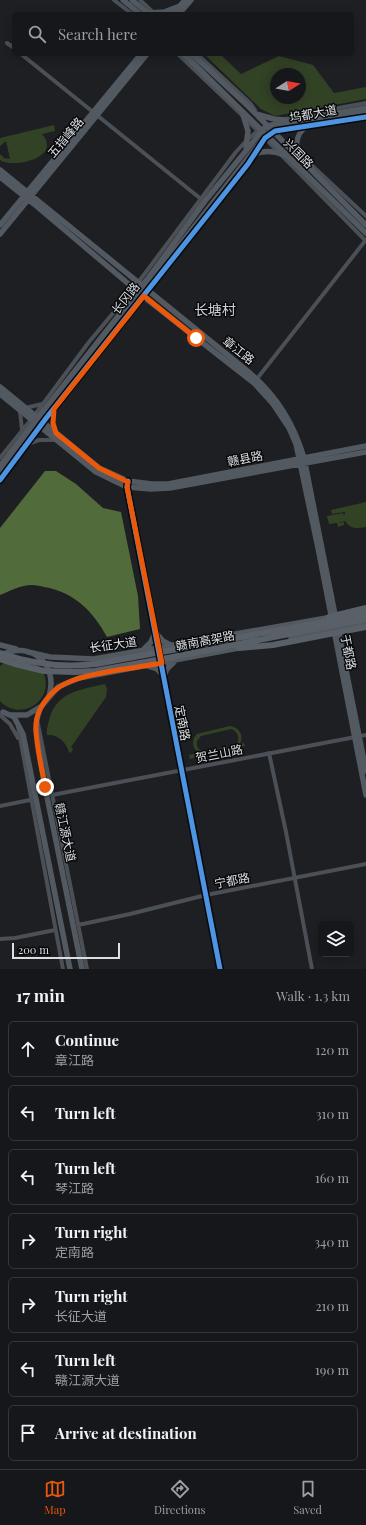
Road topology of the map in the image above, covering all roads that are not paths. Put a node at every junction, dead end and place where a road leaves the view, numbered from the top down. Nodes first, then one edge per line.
1 (114, 0) edge
2 (123, 0) edge
3 (132, 0) edge
4 (140, 0) edge
5 (184, 0) edge
6 (191, 0) edge
7 (181, 11) edge
8 (129, 12) edge
9 (138, 12) edge
10 (150, 12) edge
11 (150, 12) edge
12 (160, 12) edge
13 (7, 43) dead end
14 (12, 47) edge
15 (24, 56) edge
16 (144, 56) edge
17 (180, 56) edge
18 (186, 56) edge
19 (194, 56) edge
20 (199, 56) edge
21 (366, 103) edge
22 (239, 108) junction
23 (249, 108) junction
24 (366, 108) edge
25 (95, 113) junction
26 (366, 114) edge
27 (258, 115) junction
28 (244, 117) junction
29 (366, 117) edge
30 (305, 118) junction
31 (282, 120) junction
32 (313, 123) junction
33 (306, 127) junction
34 (270, 128) junction
35 (262, 134) junction
36 (247, 140) junction
37 (245, 151) junction
38 (297, 151) junction
39 (278, 152) junction
40 (255, 154) junction
41 (288, 156) junction
42 (247, 159) junction
43 (301, 160) junction
44 (0, 170) edge
45 (0, 177) edge
46 (28, 196) junction
47 (201, 199) junction
48 (366, 216) edge
49 (0, 225) edge
50 (366, 225) edge
51 (366, 233) edge
52 (0, 234) edge
53 (366, 241) edge
54 (144, 286) junction
55 (139, 292) junction
56 (256, 381) junction
57 (0, 387) edge
58 (0, 394) edge
59 (42, 404) junction
60 (22, 409) junction
61 (54, 409) junction
62 (37, 422) junction
63 (22, 431) junction
64 (56, 433) junction
65 (56, 440) junction
66 (28, 444) junction
67 (366, 446) edge
68 (366, 452) edge
69 (0, 458) edge
70 (302, 461) junction
71 (0, 466) edge
72 (0, 474) edge
73 (0, 480) edge
74 (128, 484) junction
75 (366, 609) edge
76 (366, 614) edge
77 (334, 617) junction
78 (366, 619) edge
79 (366, 625) edge
80 (336, 630) junction
81 (155, 632) junction
82 (261, 634) junction
83 (0, 645) edge
84 (172, 646) junction
85 (158, 648) junction
86 (19, 650) junction
87 (210, 650) junction
88 (28, 652) junction
89 (140, 652) junction
90 (0, 653) edge
91 (0, 656) edge
92 (0, 659) edge
93 (176, 660) junction
94 (162, 663) junction
95 (144, 666) junction
96 (164, 676) junction
97 (44, 703) junction
98 (1, 712) edge
99 (37, 719) junction
100 (17, 721) junction
101 (366, 735) edge
102 (357, 737) junction
103 (21, 743) junction
104 (269, 753) junction
105 (182, 770) junction
106 (366, 771) edge
107 (52, 795) junction
108 (366, 795) edge
109 (30, 800) junction
110 (0, 806) edge
111 (366, 864) edge
112 (295, 878) junction
113 (206, 895) junction
114 (78, 925) junction
115 (55, 930) junction
116 (0, 939) edge
117 (63, 969) edge
118 (70, 969) edge
119 (82, 969) edge
120 (87, 969) edge
121 (220, 969) edge
122 (312, 969) edge

1 - 8 street
2 - 9 main road
3 - 10 main road
4 - 11 street
5 - 7 main road
6 - 7 main road
7 - 12 main road
13 - 14 street
15 - 25 street
16 - 25 main road, 五指峰路
17 - 28 street
18 - 22 main road, 兴国路
19 - 23 main road, 兴国路
20 - 27 street
21 - 31 street
22 - 28 main road
22 - 35 main road, 兴国路
23 - 27 main road
23 - 34 main road, 兴国路
24 - 30 main road, 坞都大道
25 - 46 main road, 五指峰路
25 - 47 street
26 - 32 main road, 坞都大道
27 - 31 main road
27 - 34 street
28 - 35 street
28 - 36 main road
29 - 33 street
30 - 31 main road
30 - 34 main road, 坞都大道
31 - 34 street
32 - 33 main road
32 - 34 main road, 坞都大道
33 - 34 street
33 - 38 main road
34 - 35 main road
34 - 38 street
34 - 43 main road, 兴国路
35 - 36 street
35 - 37 main road, 长冈路
35 - 39 street
35 - 40 street
35 - 41 main road, 兴国路
35 - 42 main road, 长冈路
36 - 37 main road
36 - 47 street
37 - 54 main road, 长冈路
38 - 43 main road
38 - 48 street
39 - 40 main road
39 - 41 main road
39 - 53 street
40 - 42 main road
40 - 54 street
41 - 51 main road, 兴国路
42 - 54 main road, 长冈路
43 - 50 main road, 兴国路
44 - 46 main road, 章江路
45 - 46 main road, 章江路
46 - 49 main road, 五指峰路
46 - 52 main road, 五指峰路
46 - 54 main road, 章江路
46 - 55 main road, 章江路
47 - 54 street
53 - 56 street
54 - 55 main road, 长冈路
54 - 55 street
54 - 56 main road, 章江路
55 - 56 main road, 章江路
55 - 59 street
55 - 61 street
55 - 62 main road, 长冈路
56 - 70 main road, 章江路
57 - 60 main road
58 - 60 main road
59 - 60 street
59 - 62 street
60 - 62 main road
60 - 63 street
61 - 62 street
61 - 64 street
62 - 63 street
62 - 64 main road
62 - 65 main road
62 - 66 street
62 - 71 main road, 长冈路
62 - 72 main road, 长冈路
63 - 69 street
64 - 74 main road
65 - 66 street
65 - 74 main road
66 - 73 street
67 - 70 main road, 赣县路
68 - 70 main road, 赣县路
70 - 74 main road, 赣县路
70 - 77 main road, 章江路
74 - 81 street, 定南路
75 - 77 main road, 长征大道
75 - 82 highway, bridge
76 - 82 highway, 赣南高架路, bridge
77 - 80 main road, 章江路
77 - 84 main road, 长征大道
78 - 87 highway, 赣南高架路, bridge
79 - 80 main road
79 - 87 highway, bridge
80 - 93 main road
80 - 102 main road, 于都路
81 - 84 main road
81 - 85 street, 定南路
81 - 89 main road
82 - 90 highway, 赣南高架路, bridge
83 - 86 main road, 长征大道
84 - 85 main road, 长征大道
85 - 89 main road, 长征大道
85 - 94 street, 定南路
86 - 88 main road, 长征大道
86 - 91 main road
87 - 92 highway, 赣南高架路, bridge
88 - 89 main road, 长征大道
88 - 97 main road
93 - 94 main road
93 - 96 main road
94 - 95 main road
94 - 96 street, 定南路
95 - 96 main road
95 - 97 main road
96 - 105 street, 定南路
97 - 98 main road
97 - 99 main road, 赣江源大道
98 - 100 main road
98 - 103 street
99 - 107 street
99 - 119 main road, 赣江源大道
100 - 103 street
100 - 118 main road, 赣江源大道
101 - 102 street, 贺兰山路
102 - 104 street, 贺兰山路
102 - 106 main road, 于都路
102 - 108 main road, 于都路
103 - 109 street
104 - 105 street, 贺兰山路
104 - 112 street
105 - 107 street, 贺兰山路
105 - 113 street, 定南路
107 - 114 street
109 - 110 street
109 - 115 street
111 - 112 street, 宁都路
112 - 113 street, 宁都路
112 - 122 street
113 - 114 street, 宁都路
113 - 121 street, 定南路
114 - 120 street
115 - 116 street
115 - 117 street

